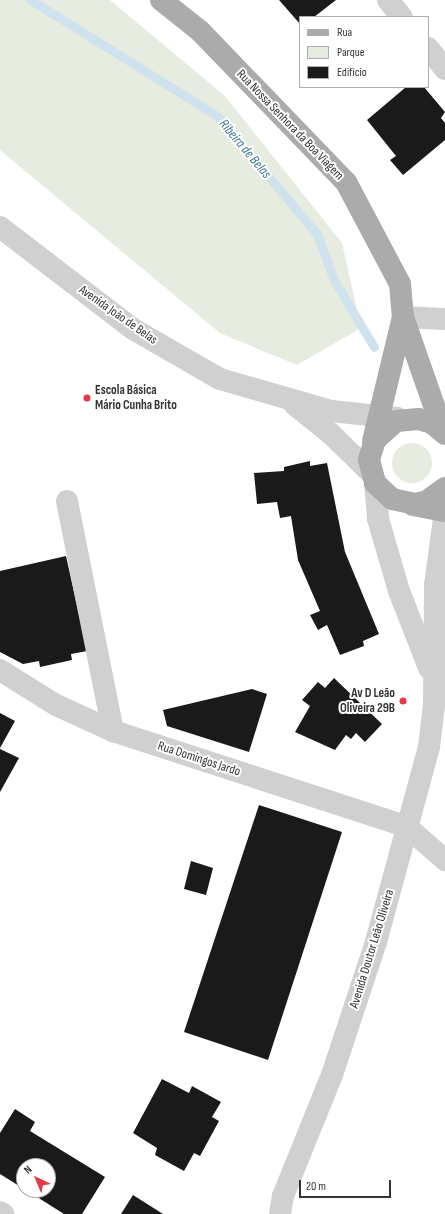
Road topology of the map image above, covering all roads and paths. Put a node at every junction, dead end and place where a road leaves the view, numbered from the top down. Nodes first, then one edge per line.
1 (161, 0) edge
2 (388, 0) edge
3 (401, 16) edge
4 (429, 49) edge
5 (445, 69) edge
6 (0, 227) edge
7 (403, 317) junction
8 (445, 319) edge
9 (291, 401) junction
10 (380, 416) junction
11 (406, 419) junction
12 (444, 433) edge
13 (371, 448) junction
14 (373, 477) junction
15 (445, 488) edge
16 (67, 501) dead end
17 (404, 503) junction
18 (445, 511) edge
19 (0, 670) edge
20 (433, 676) junction
21 (113, 731) junction
22 (406, 826) junction
23 (445, 860) edge
24 (0, 1212) edge
25 (3, 1214) edge
26 (280, 1214) edge

1 - 7 main road, Rua Nossa Senhora da Boa Viagem
2 - 3 street
4 - 5 street
6 - 9 street, Avenida João de Belas
7 - 8 street
7 - 10 main road, Rua Nossa Senhora da Boa Viagem
7 - 12 main road, Rua Nossa Senhora da Boa Viagem
9 - 10 street, Avenida João de Belas
9 - 14 street, Avenida João de Belas
10 - 11 street, Avenida João de Belas
10 - 13 main road, Rua Nossa Senhora da Boa Viagem
11 - 12 main road
11 - 13 main road
13 - 14 main road, Rua Nossa Senhora da Boa Viagem
14 - 17 main road
14 - 20 street, Avenida Doutor Leão Oliveira
15 - 17 main road
16 - 21 street
17 - 18 main road
18 - 20 street, Avenida Doutor Leão Oliveira
19 - 21 street, Rua Domingos Jardo
20 - 22 street, Avenida Doutor Leão Oliveira
21 - 22 street, Rua Domingos Jardo
22 - 23 street
22 - 26 street, Avenida Doutor Leão Oliveira
24 - 25 street

